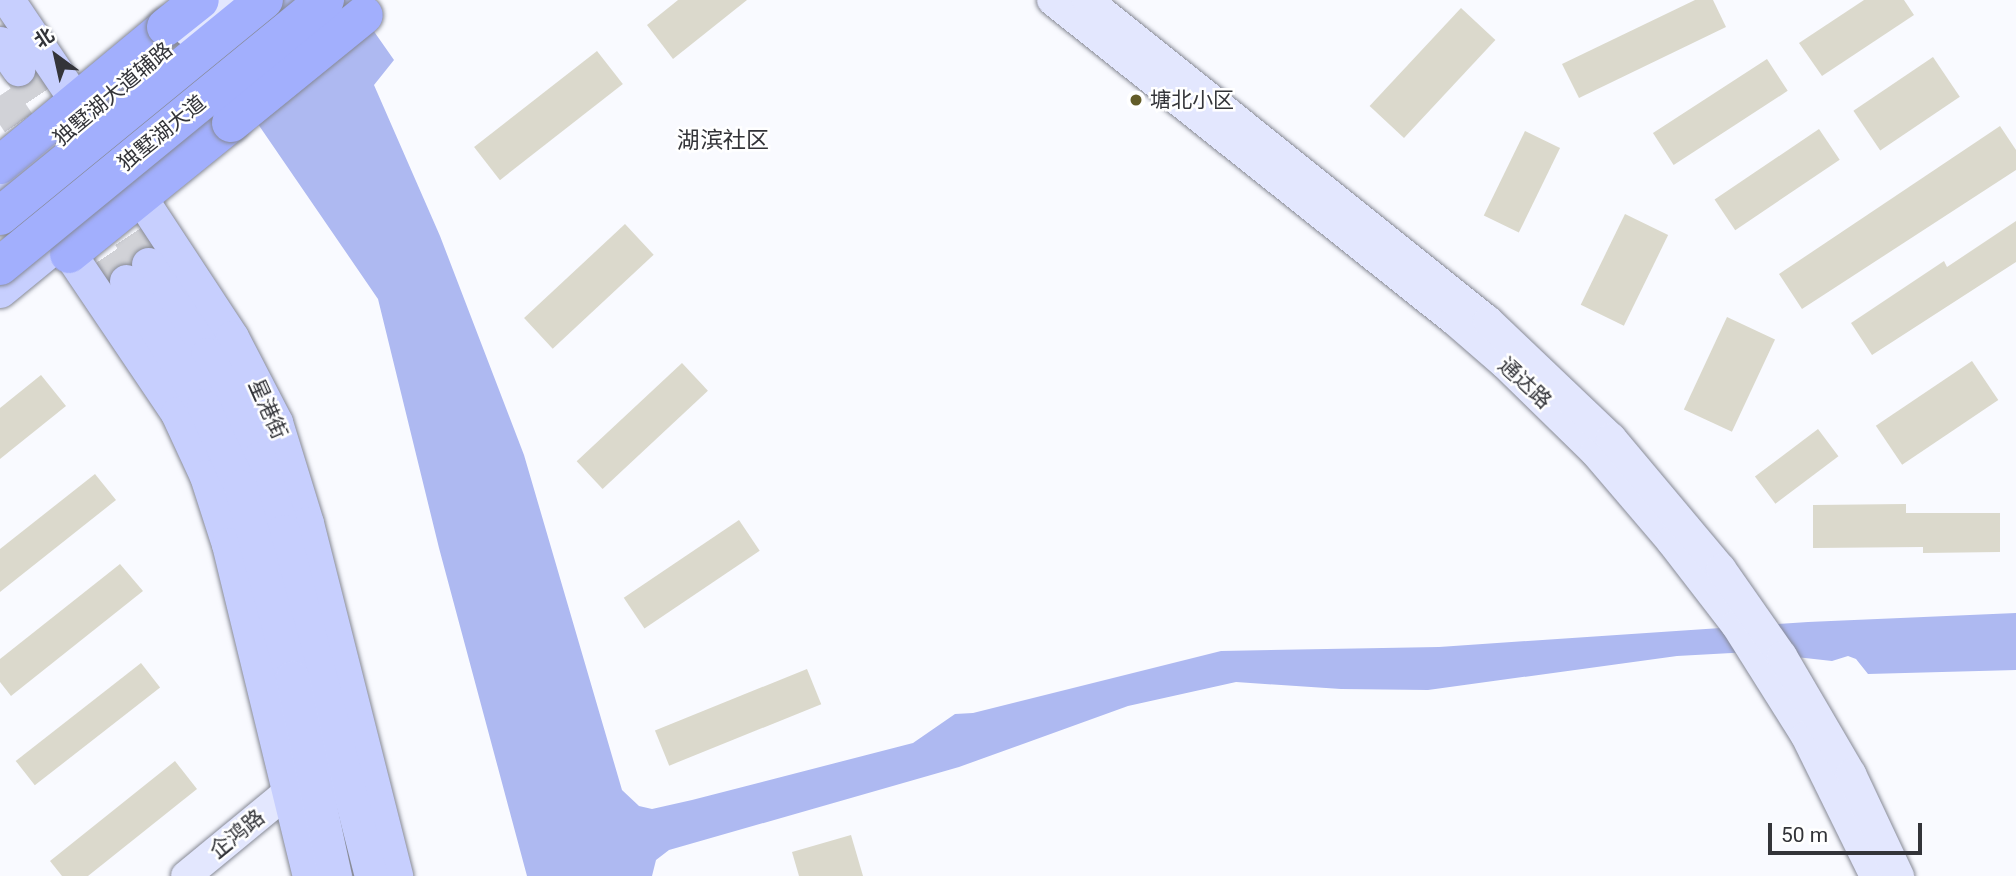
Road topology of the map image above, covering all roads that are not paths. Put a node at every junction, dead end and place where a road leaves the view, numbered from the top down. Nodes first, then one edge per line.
1 (8, 0) edge
2 (200, 0) edge
3 (226, 0) edge
4 (264, 0) edge
5 (325, 0) edge
6 (356, 0) edge
7 (382, 0) edge
8 (1052, 0) edge
9 (1087, 0) edge
10 (171, 34) junction
11 (82, 109) junction
12 (230, 113) junction
13 (4, 169) edge
14 (135, 190) junction
15 (0, 216) edge
16 (65, 247) junction
17 (0, 266) edge
18 (0, 291) edge
19 (1746, 621) junction
20 (1768, 655) junction
21 (289, 791) junction
22 (186, 876) edge
23 (309, 876) edge
24 (335, 876) edge
25 (371, 876) edge
26 (396, 876) edge
27 (1875, 876) edge
28 (1899, 876) edge

1 - 11 main road, 星港街
2 - 10 highway, bridge
3 - 10 main road, 独墅湖大道辅路, bridge
4 - 15 highway, 独墅湖大道, bridge
5 - 17 highway, 独墅湖大道, bridge
6 - 12 main road
7 - 12 highway, bridge
8 - 19 main road, 通达路
9 - 19 main road, 通达路
10 - 11 highway
11 - 13 highway
11 - 14 main road, 星港街
12 - 14 highway
13 - 16 main road
14 - 16 highway
14 - 26 main road, 星港街
16 - 18 main road
16 - 21 main road
19 - 20 main road, 通达路
20 - 27 main road, 通达路
20 - 28 main road, 通达路
21 - 22 main road, 企鸿路
21 - 23 main road
24 - 25 main road, 星港街

